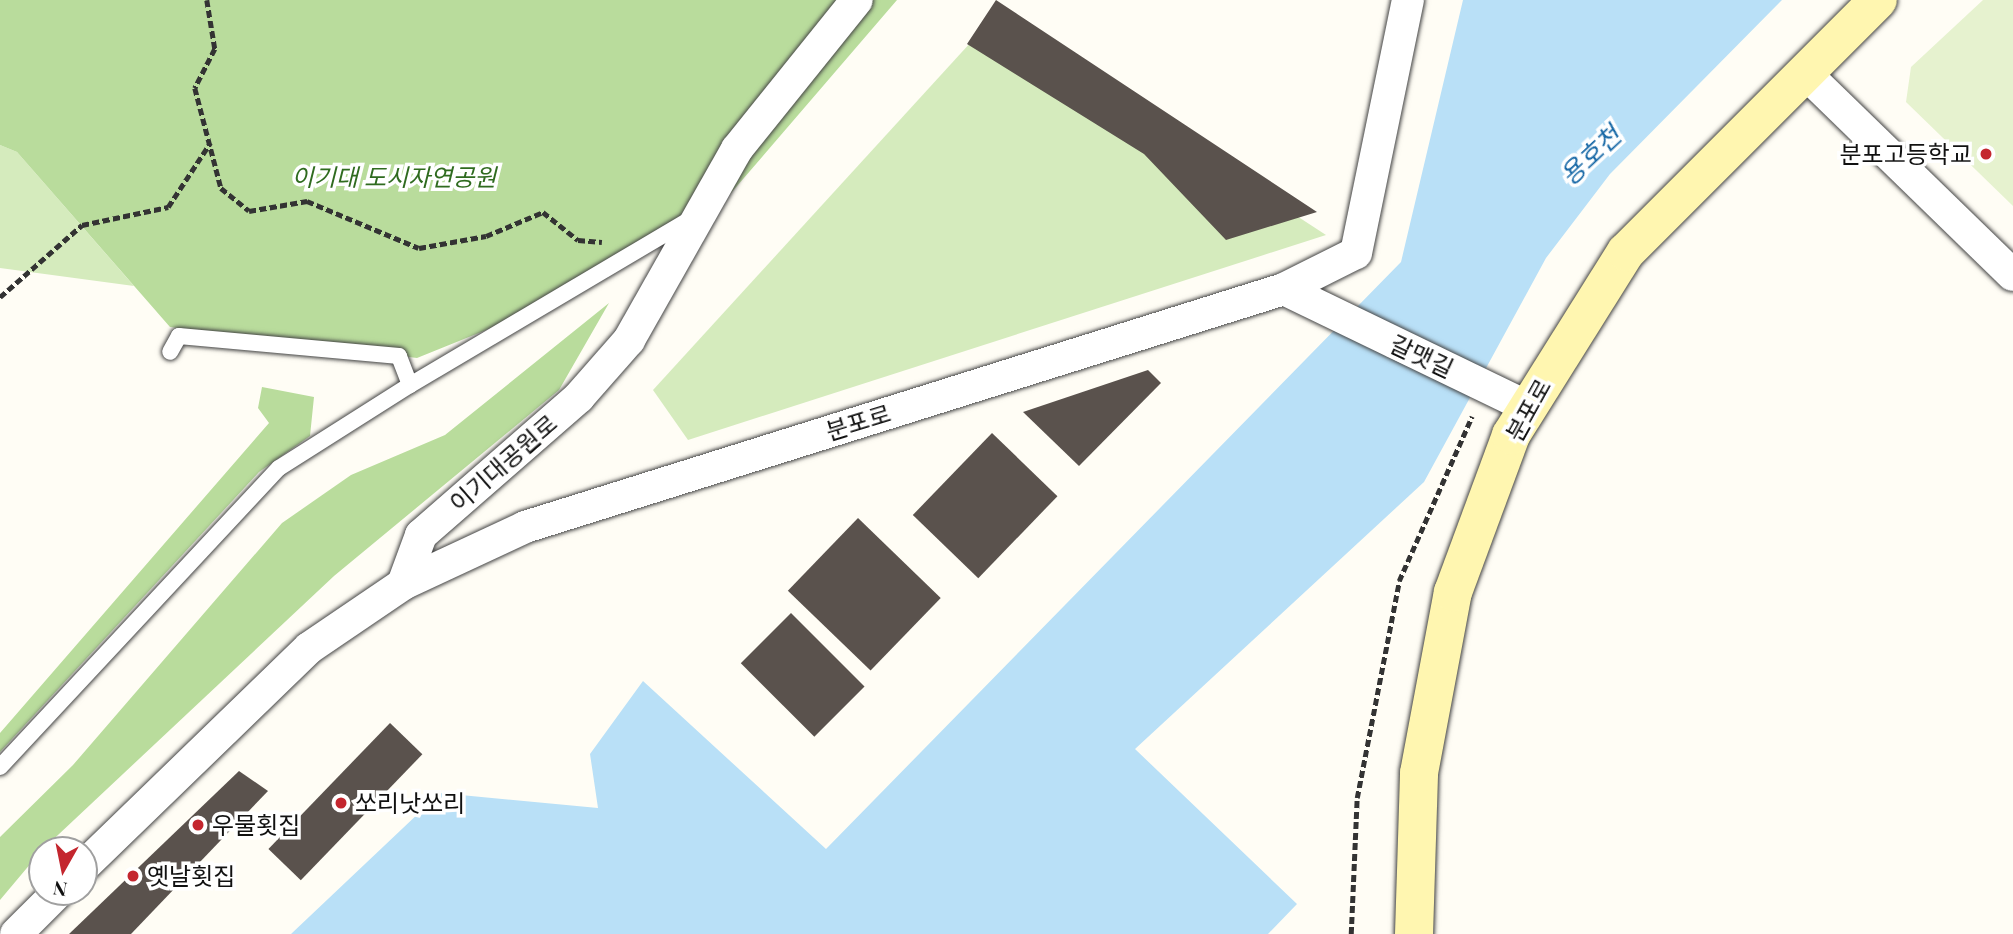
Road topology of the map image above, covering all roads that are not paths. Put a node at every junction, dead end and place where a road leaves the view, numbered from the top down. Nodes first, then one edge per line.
1 (857, 0) edge
2 (1408, 0) edge
3 (1878, 0) edge
4 (1804, 72) junction
5 (697, 217) junction
6 (2013, 275) edge
7 (1284, 289) junction
8 (170, 352) dead end
9 (410, 385) junction
10 (1526, 406) junction
11 (403, 584) junction
12 (0, 767) edge
13 (98, 852) edge
14 (44, 906) edge
15 (16, 934) edge
16 (1414, 934) edge

1 - 5 street, 이기대공원로
2 - 7 street, 분포로
3 - 4 main road, 분포로
4 - 6 street
4 - 10 main road, 분포로
5 - 9 lane
5 - 11 street, 이기대공원로
7 - 10 street, 갈맷길
7 - 11 street, 분포로
8 - 9 lane
9 - 12 lane
10 - 16 main road, 분포로
11 - 13 street
14 - 15 street

